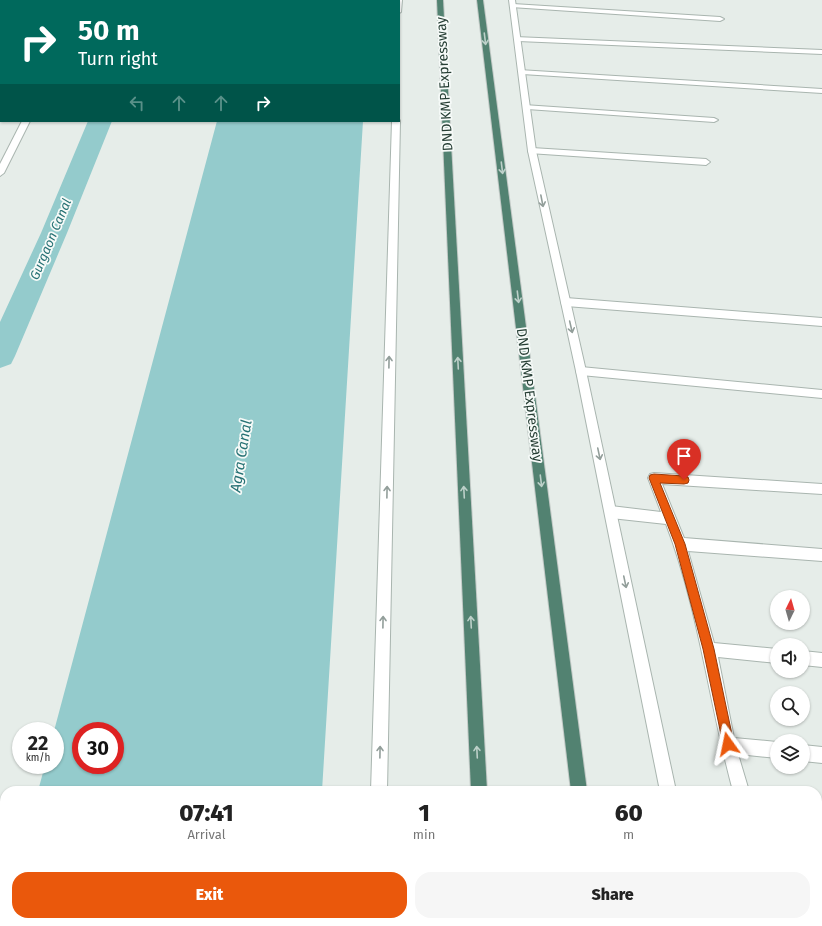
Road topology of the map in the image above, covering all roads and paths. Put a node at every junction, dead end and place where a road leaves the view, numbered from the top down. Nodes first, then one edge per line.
1 (440, 0) edge
2 (480, 0) edge
3 (513, 3) edge
4 (720, 19) dead end
5 (518, 39) junction
6 (822, 52) edge
7 (522, 72) junction
8 (822, 91) edge
9 (527, 107) junction
10 (714, 120) dead end
11 (25, 122) edge
12 (396, 122) edge
13 (532, 151) junction
14 (3, 160) edge
15 (706, 162) dead end
16 (0, 173) edge
17 (566, 302) junction
18 (822, 322) edge
19 (581, 371) junction
20 (822, 394) edge
21 (822, 489) edge
22 (611, 512) junction
23 (670, 519) junction
24 (680, 544) junction
25 (822, 555) edge
26 (709, 649) junction
27 (770, 655) edge
28 (810, 659) edge
29 (822, 660) edge
30 (728, 744) junction
31 (770, 749) edge
32 (810, 754) edge
33 (822, 755) edge
34 (379, 786) edge
35 (479, 786) edge
36 (578, 786) edge
37 (667, 786) edge
38 (740, 786) edge

35 -> 1 highway, DND KMP Expressway
2 -> 36 highway, DND KMP Expressway
3 - 4 street
3 - 5 street
5 - 6 street
5 - 7 street
7 - 8 street
7 - 9 street
9 - 10 street
9 - 13 street
11 - 14 street
34 -> 12 street
13 - 15 street
13 -> 17 street
14 - 16 street
17 - 18 street
17 -> 19 street
19 - 20 street
19 -> 22 street
21 - 23 street
22 - 23 street
22 -> 37 street
23 - 24 street
24 - 25 street
24 - 26 street
26 - 27 street
26 - 30 street
28 - 29 street
30 - 31 street
30 - 38 street
32 - 33 street

